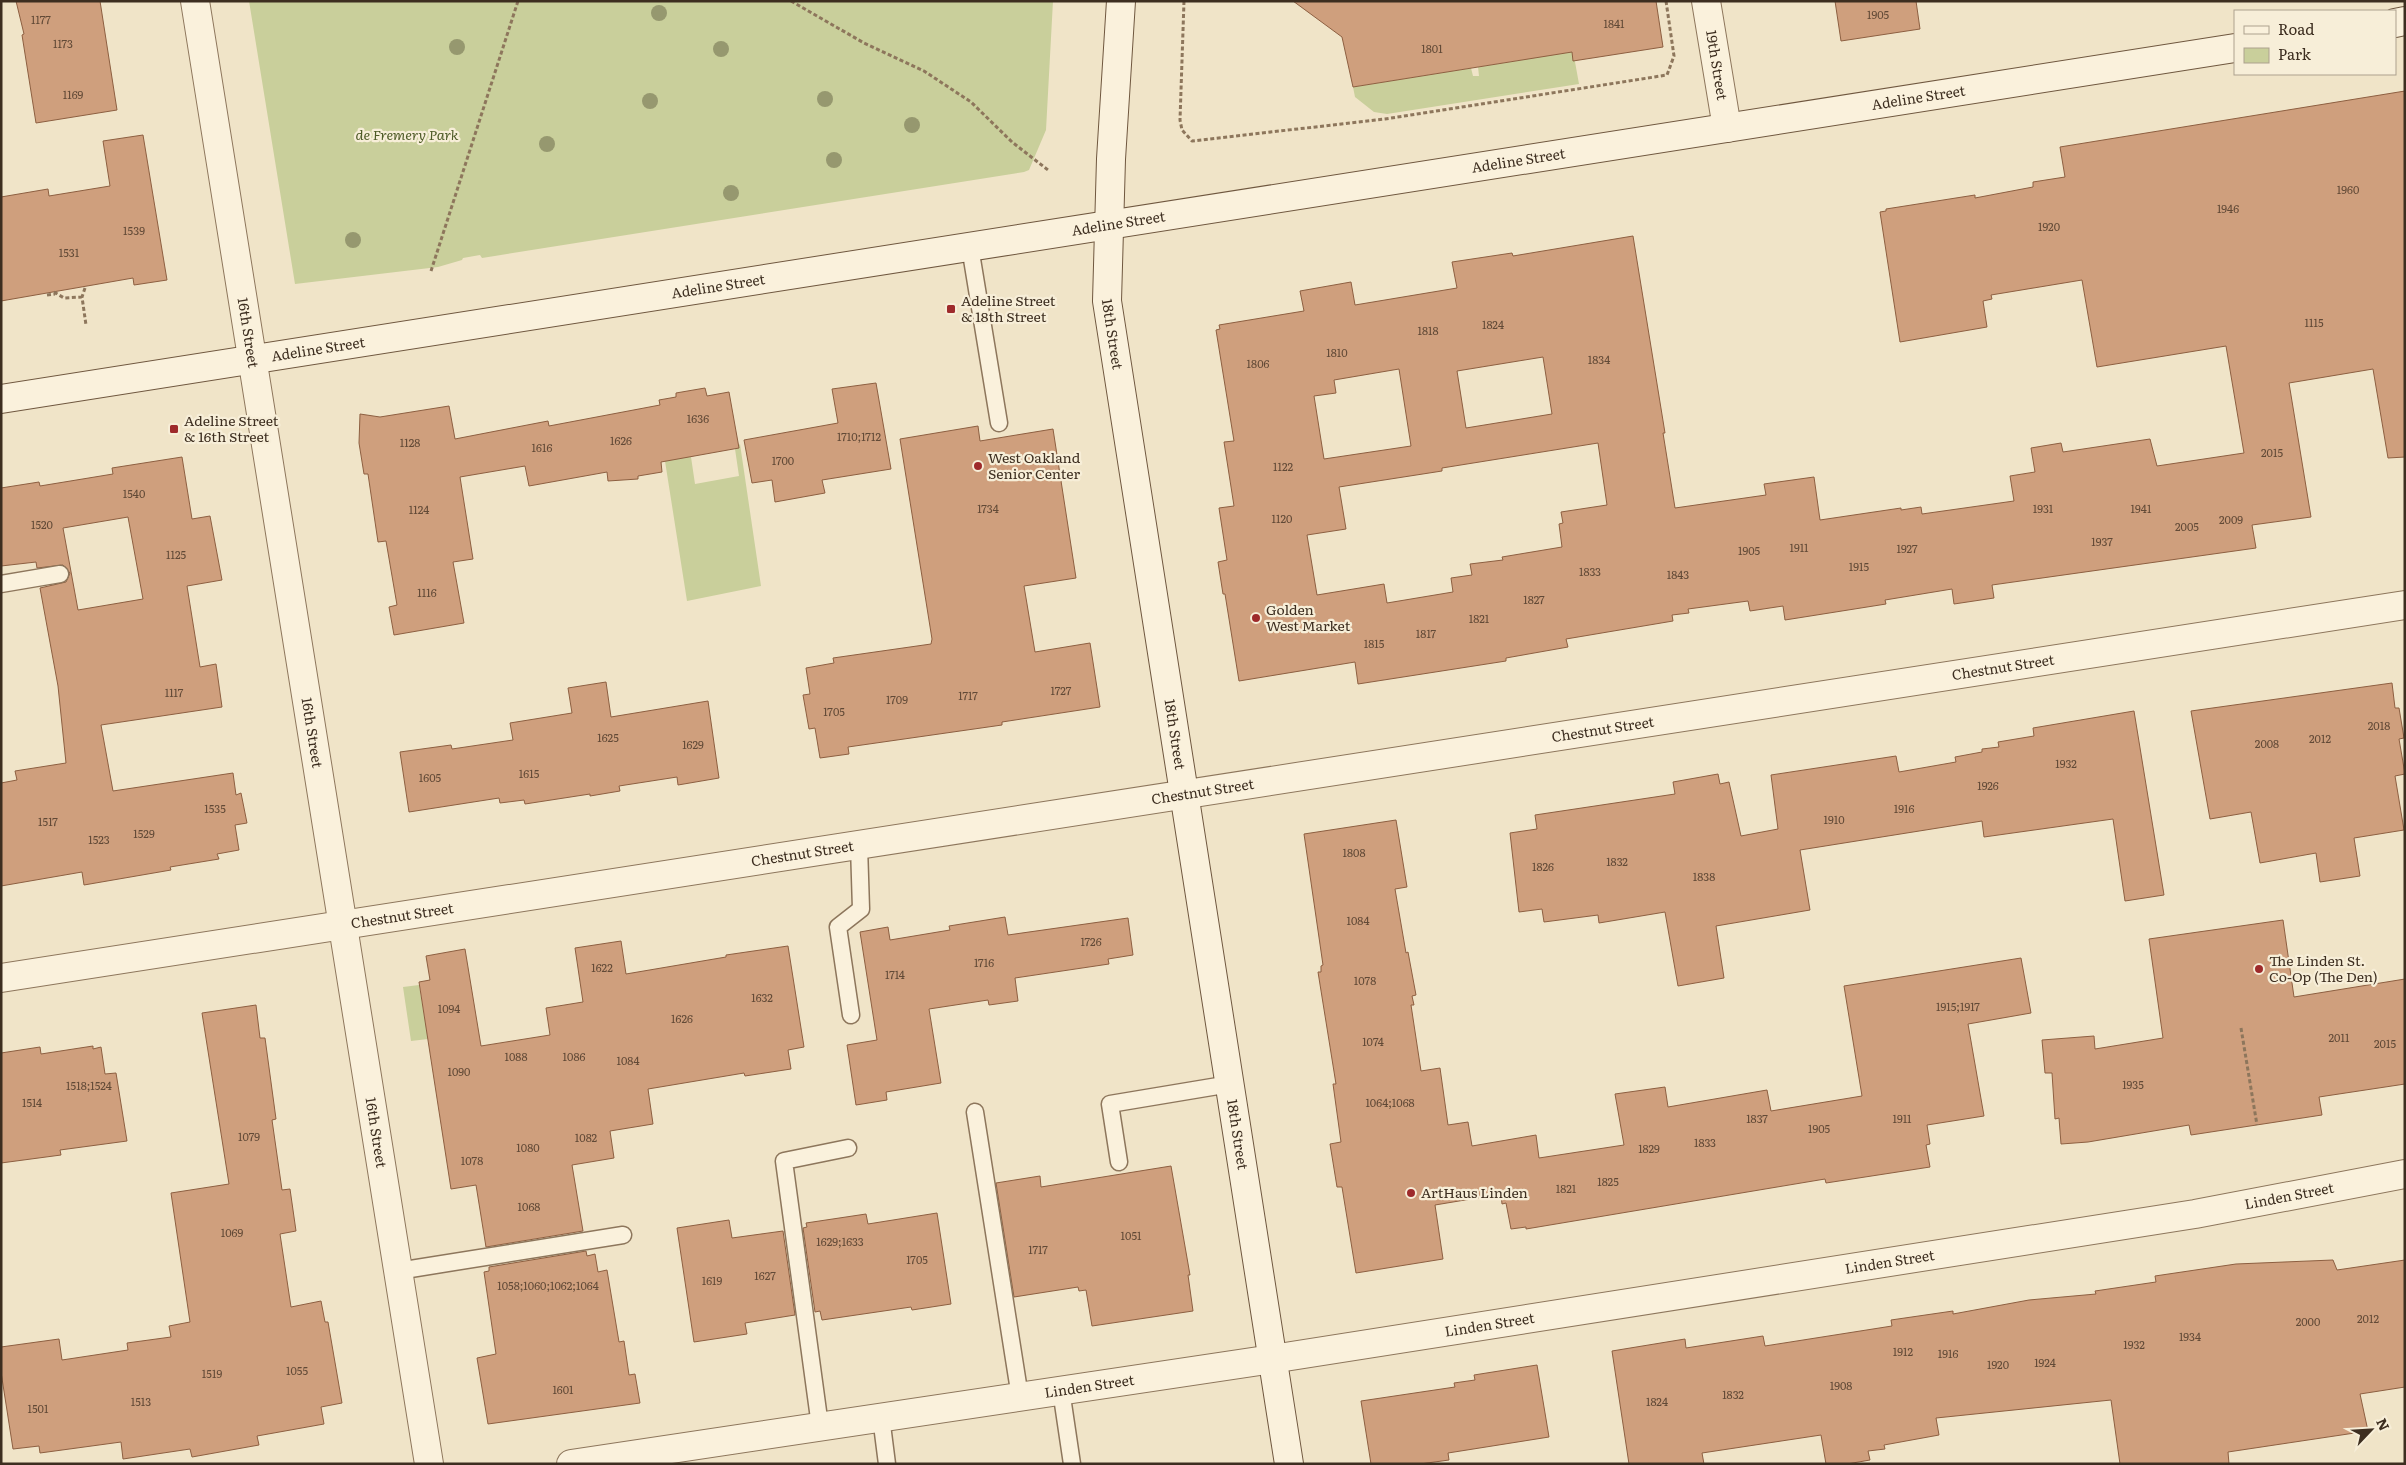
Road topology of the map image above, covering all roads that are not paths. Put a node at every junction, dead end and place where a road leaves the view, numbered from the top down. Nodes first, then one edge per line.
1 (195, 1) edge
2 (1121, 1) edge
3 (1706, 1) edge
4 (2234, 48) edge
5 (1726, 128) junction
6 (1109, 226) junction
7 (970, 247) junction
8 (252, 359) junction
9 (1, 399) edge
10 (999, 423) dead end
11 (60, 574) dead end
12 (1, 584) edge
13 (2405, 605) edge
14 (1186, 795) junction
15 (859, 846) junction
16 (342, 925) junction
17 (1, 978) edge
18 (851, 1015) dead end
19 (1230, 1084) junction
20 (975, 1112) dead end
21 (848, 1148) dead end
22 (1119, 1162) dead end
23 (2405, 1174) edge
24 (623, 1235) dead end
25 (398, 1271) junction
26 (1272, 1359) junction
27 (1061, 1390) junction
28 (1020, 1397) junction
29 (881, 1417) junction
30 (820, 1426) junction
31 (429, 1464) edge
32 (572, 1464) edge
33 (887, 1464) edge
34 (1072, 1464) edge
35 (1289, 1464) edge

1 - 8 street, 16th Street
2 - 6 street, 18th Street
3 - 5 street, 19th Street
4 - 5 street, Adeline Street
5 - 6 street, Adeline Street
6 - 7 street, Adeline Street
6 - 14 street, 18th Street
7 - 8 street, Adeline Street
7 - 10 lane
8 - 9 street, Adeline Street
8 - 16 street, 16th Street
11 - 12 lane
13 - 14 street, Chestnut Street
14 - 15 street, Chestnut Street
14 - 19 street, 18th Street
15 - 16 street, Chestnut Street
15 - 18 lane
16 - 17 street, Chestnut Street
16 - 25 street, 16th Street
19 - 22 lane
19 - 26 street, 18th Street
20 - 28 lane
21 - 30 lane
23 - 26 street, Linden Street
24 - 25 lane
25 - 31 street, 16th Street
26 - 27 street, Linden Street
26 - 35 street, 18th Street
27 - 28 street, Linden Street
27 - 34 lane
28 - 29 street, Linden Street
29 - 30 street, Linden Street
29 - 33 lane
30 - 32 street, Linden Street

